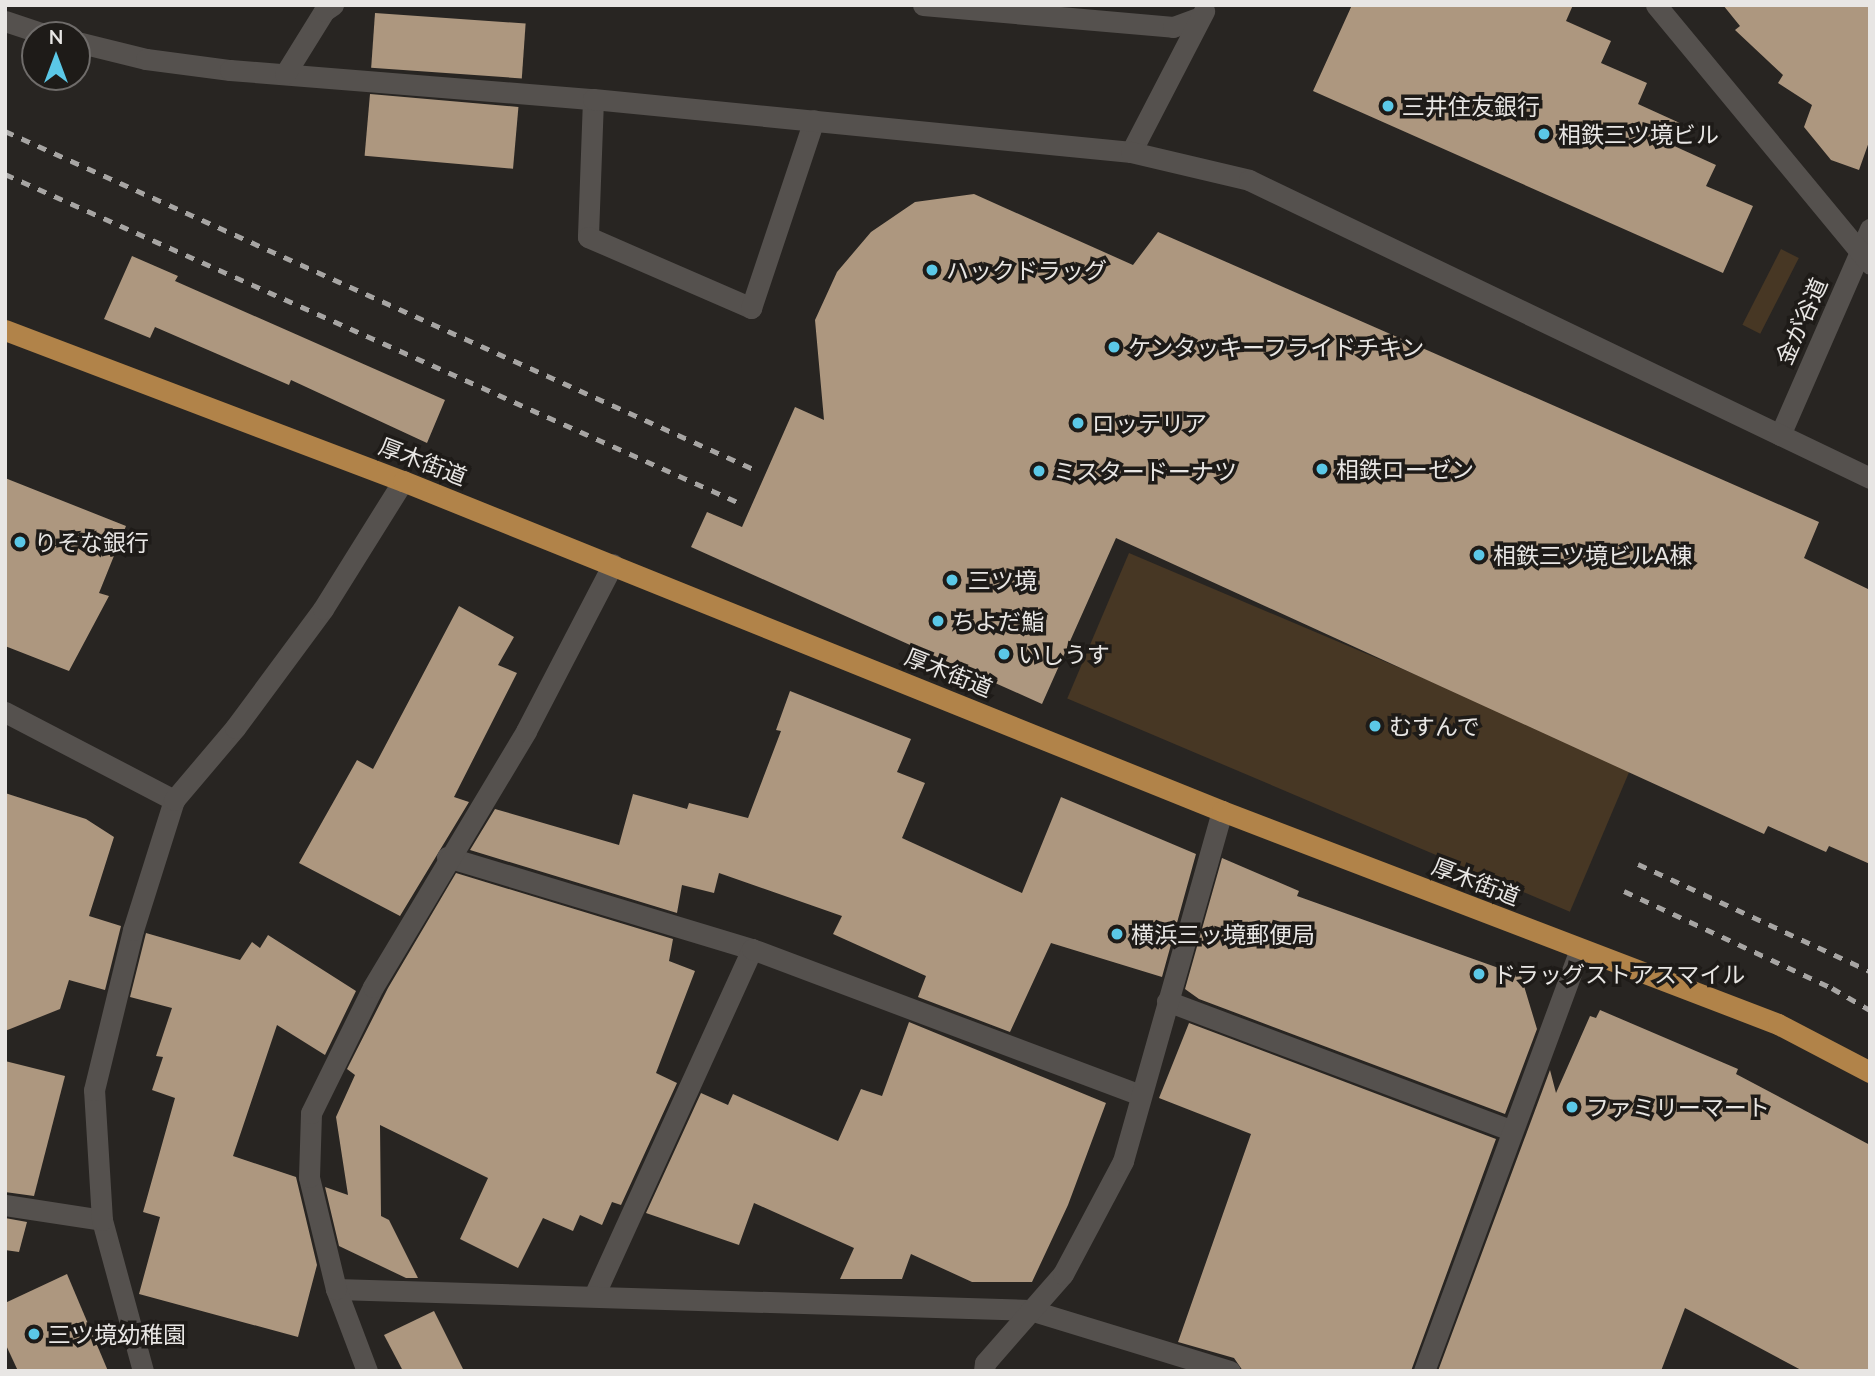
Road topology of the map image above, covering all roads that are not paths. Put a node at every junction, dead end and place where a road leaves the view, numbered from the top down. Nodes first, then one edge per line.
1 (333, 5) edge
2 (923, 5) edge
3 (1656, 5) edge
4 (1204, 11) edge
5 (91, 45) edge
6 (285, 74) junction
7 (593, 99) junction
8 (814, 120) junction
9 (1131, 152) junction
10 (1870, 229) edge
11 (1865, 258) edge
12 (5, 330) edge
13 (1780, 435) junction
14 (1870, 478) edge
15 (403, 481) junction
16 (613, 564) junction
17 (5, 712) edge
18 (174, 800) junction
19 (1222, 811) junction
20 (447, 857) junction
21 (752, 949) junction
22 (1580, 950) junction
23 (1167, 1001) junction
24 (1870, 1072) edge
25 (1140, 1095) junction
26 (1510, 1130) junction
27 (5, 1205) edge
28 (102, 1220) junction
29 (335, 1289) junction
30 (594, 1295) junction
31 (1030, 1310) junction
32 (143, 1371) edge
33 (368, 1371) edge
34 (984, 1371) edge
35 (1230, 1371) edge
36 (1424, 1371) edge

1 - 6 street
2 - 4 street
3 - 11 street
4 - 9 street
5 - 6 street
6 - 7 street
7 - 8 street
7 - 8 street
8 - 9 street
9 - 13 street
10 - 11 street, 金が谷道
11 - 13 street, 金が谷道
12 - 15 main road, 厚木街道
13 - 14 street
15 - 16 main road, 厚木街道
15 - 18 street
16 - 19 main road, 厚木街道
16 - 20 street
17 - 18 street
18 - 28 street
19 - 22 main road, 厚木街道
19 - 23 street
20 - 21 street
20 - 29 street
21 - 25 street
21 - 30 street
22 - 24 main road, 厚木街道
22 - 26 street
23 - 25 street
23 - 26 street
25 - 31 street
26 - 36 street
27 - 28 street
28 - 32 street
29 - 30 street
29 - 33 street
30 - 31 street
31 - 34 street
31 - 35 street

